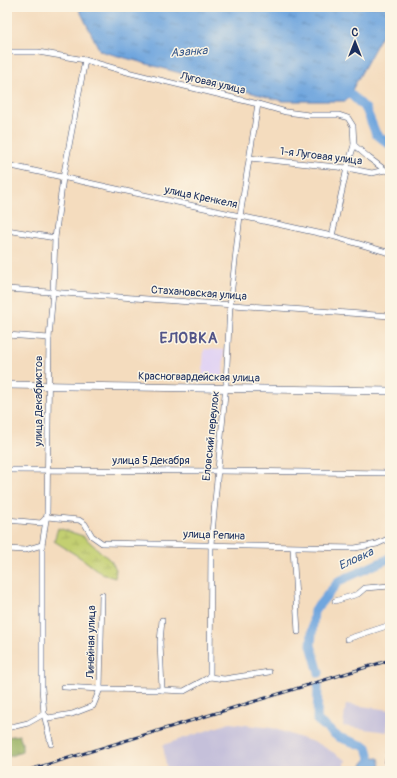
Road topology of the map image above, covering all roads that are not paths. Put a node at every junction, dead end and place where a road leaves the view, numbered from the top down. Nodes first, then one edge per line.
1 (7, 52) edge
2 (85, 60) junction
3 (258, 104) junction
4 (354, 145) junction
5 (249, 158) junction
6 (7, 165) edge
7 (347, 168) junction
8 (387, 171) edge
9 (63, 178) junction
10 (240, 216) junction
11 (7, 230) edge
12 (332, 236) junction
13 (55, 238) junction
14 (390, 253) edge
15 (7, 289) edge
16 (53, 292) junction
17 (230, 305) junction
18 (390, 316) edge
19 (7, 335) edge
20 (49, 338) junction
21 (7, 385) edge
22 (48, 386) junction
23 (225, 389) junction
24 (390, 391) edge
25 (7, 470) edge
26 (48, 470) junction
27 (217, 471) junction
28 (390, 473) edge
29 (47, 517) junction
30 (7, 520) edge
31 (390, 538) edge
32 (211, 544) junction
33 (42, 545) junction
34 (293, 548) junction
35 (7, 549) edge
36 (390, 586) edge
37 (102, 595) dead end
38 (335, 601) dead end
39 (162, 620) dead end
40 (390, 625) edge
41 (298, 632) dead end
42 (347, 639) dead end
43 (269, 672) dead end
44 (210, 677) junction
45 (64, 687) dead end
46 (100, 689) junction
47 (162, 690) junction
48 (44, 714) junction
49 (7, 728) edge
50 (51, 744) dead end
51 (390, 746) edge
52 (386, 771) edge

1 - 2 street, Луговая улица
2 - 3 street, Луговая улица
2 - 9 street, улица Декабристов
3 - 4 street, Луговая улица
3 - 5 street, Еловский переулок
4 - 7 street
4 - 8 street
5 - 7 street, 1-я Луговая улица
5 - 10 street, Еловский переулок
6 - 9 street, улица Кренкеля
7 - 8 street, 1-я Луговая улица
7 - 12 street
9 - 10 street, улица Кренкеля
9 - 13 street, улица Декабристов
10 - 12 street, улица Кренкеля
10 - 17 street, Еловский переулок
11 - 13 street
12 - 14 street, улица Кренкеля
13 - 16 street, улица Декабристов
15 - 16 street, Стахановская улица
16 - 17 street, Стахановская улица
16 - 20 street, улица Декабристов
17 - 18 street, Стахановская улица
17 - 23 street, Еловский переулок
19 - 20 street
20 - 22 street, улица Декабристов
21 - 22 main road, Красногвардейская улица
22 - 23 main road, Красногвардейская улица
22 - 26 street, улица Декабристов
23 - 24 main road, Красногвардейская улица
23 - 27 street, Еловский переулок
25 - 26 street, улица 5 Декабря
26 - 27 street, улица 5 Декабря
26 - 29 street, улица Декабристов
27 - 28 street, улица 5 Декабря
27 - 32 street, Еловский переулок
29 - 30 street
29 - 32 street, улица Репина
29 - 33 street, улица Декабристов
31 - 34 street, улица Репина
32 - 34 street, улица Репина
32 - 44 street, Еловский переулок
33 - 35 street
33 - 48 street, улица Декабристов
34 - 41 street
36 - 38 street
37 - 46 street, Линейная улица
39 - 47 street
40 - 42 street
43 - 44 street
44 - 47 street, Линейная улица
45 - 46 street
46 - 47 street, Линейная улица
46 - 48 street, Линейная улица
48 - 49 street
48 - 50 street, улица Декабристов
51 - 52 street

